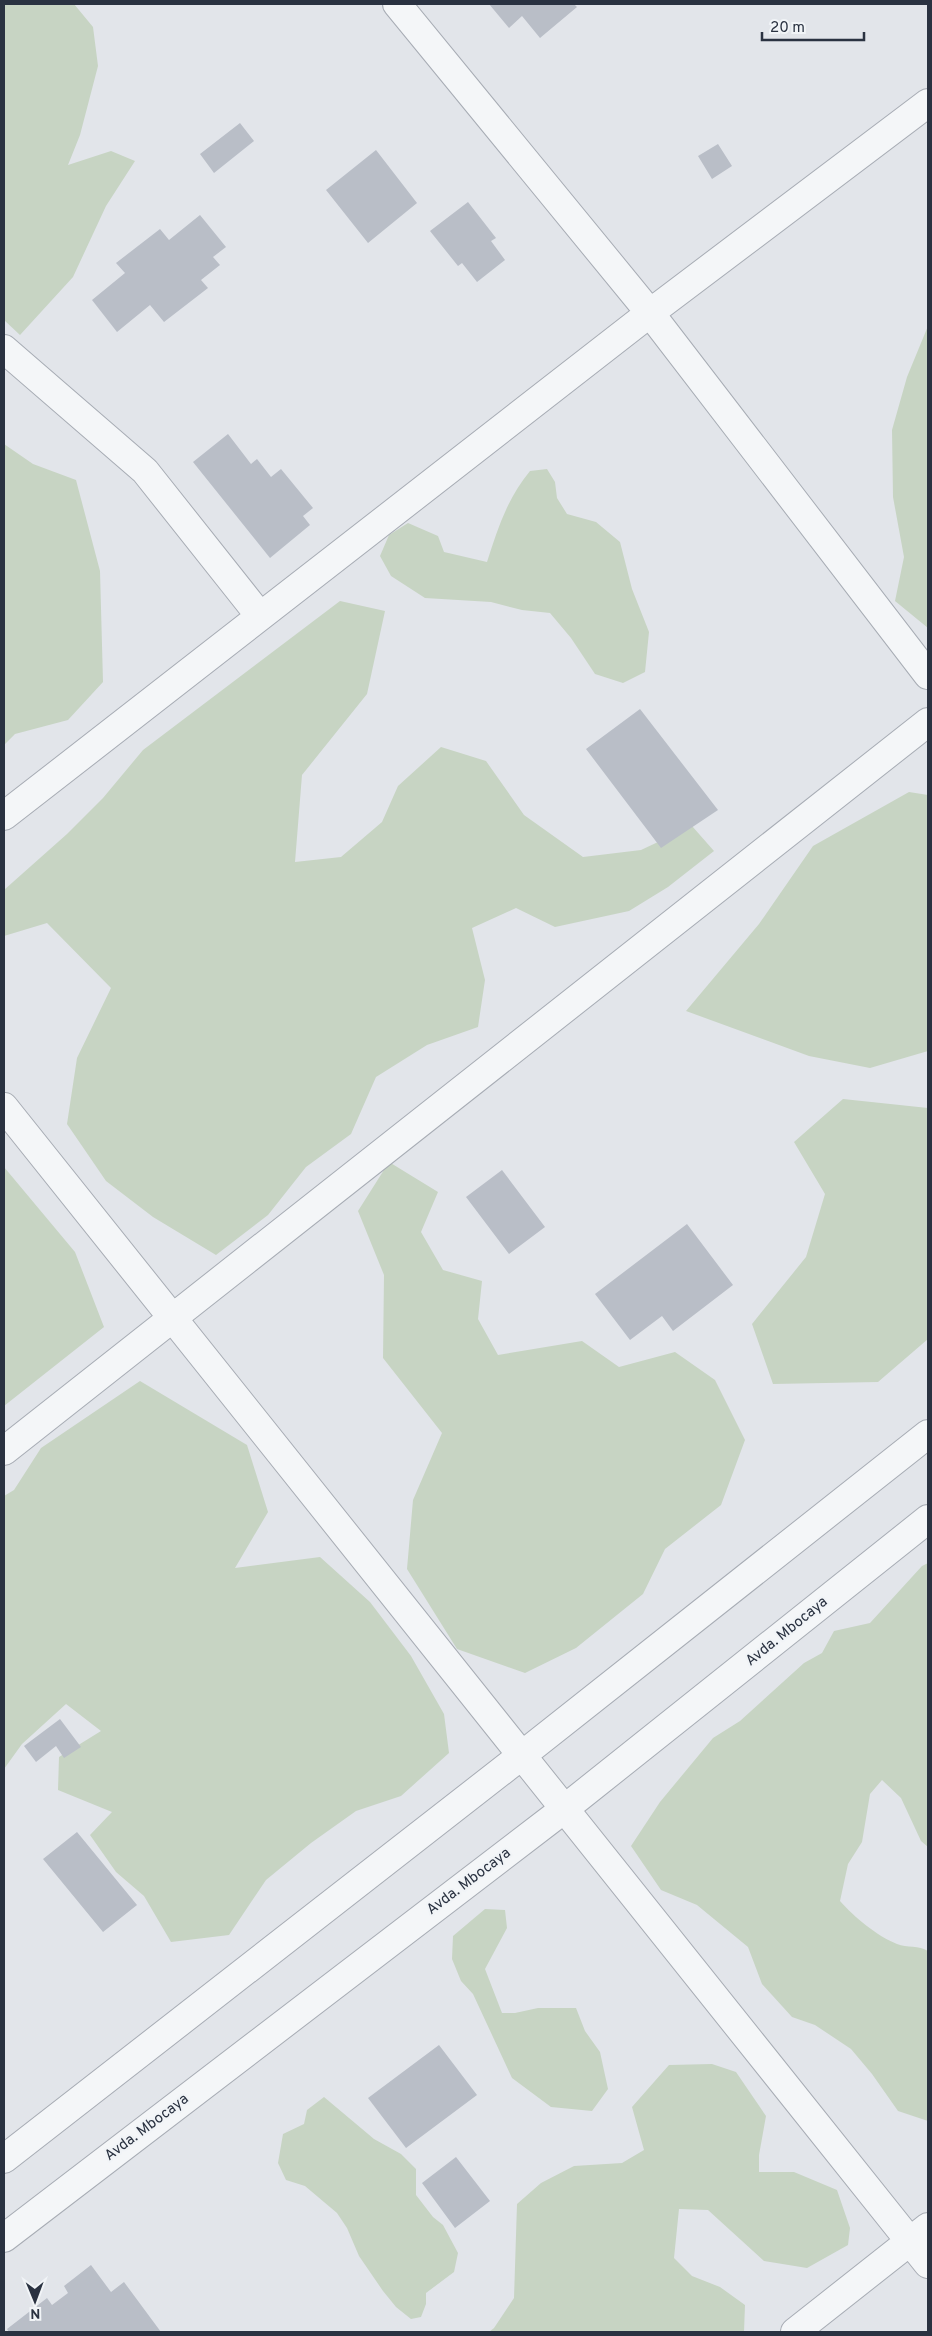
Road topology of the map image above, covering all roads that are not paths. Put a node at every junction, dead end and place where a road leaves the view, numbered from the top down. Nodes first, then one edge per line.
1 (397, 4) edge
2 (928, 103) edge
3 (650, 313) junction
4 (4, 349) edge
5 (260, 616) junction
6 (928, 675) edge
7 (928, 722) edge
8 (4, 816) edge
9 (4, 1107) edge
10 (172, 1318) junction
11 (928, 1434) edge
12 (4, 1451) edge
13 (928, 1519) edge
14 (521, 1756) junction
15 (563, 1810) junction
16 (4, 2159) edge
17 (919, 2234) edge
18 (4, 2238) edge
19 (928, 2264) edge
20 (795, 2332) edge

1 - 3 street
2 - 3 street
3 - 5 street
3 - 6 street
4 - 5 street
5 - 8 street
7 - 10 street
9 - 10 street
10 - 12 street
10 - 14 street
11 - 14 street
13 - 15 street, Avda. Mbocaya
14 - 15 street
14 - 16 street
15 - 17 street
15 - 18 street, Avda. Mbocaya
17 - 19 street
17 - 20 street

